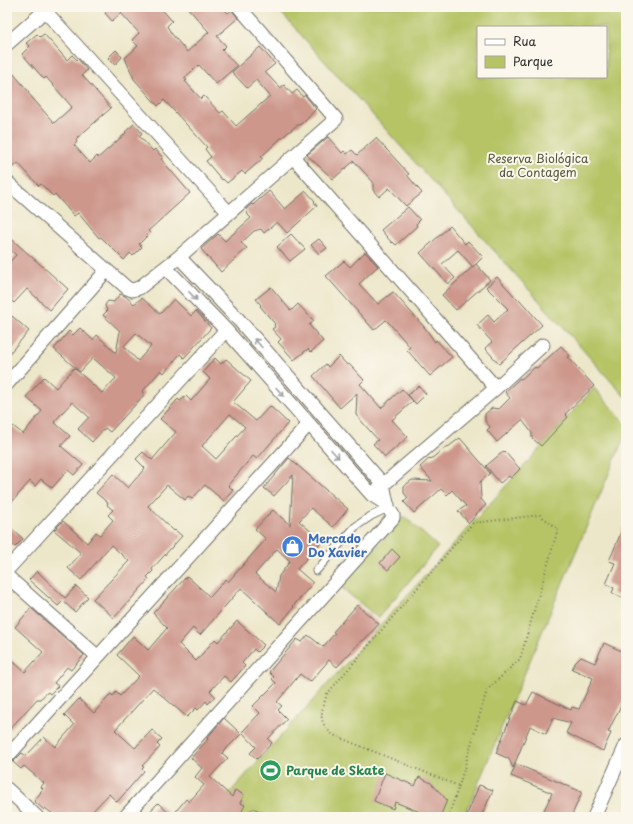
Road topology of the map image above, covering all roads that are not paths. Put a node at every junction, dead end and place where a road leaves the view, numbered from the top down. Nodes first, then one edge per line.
1 (239, 7) edge
2 (47, 9) edge
3 (7, 44) edge
4 (293, 157) junction
5 (9, 189) edge
6 (229, 212) junction
7 (179, 257) junction
8 (166, 268) junction
9 (106, 271) junction
10 (226, 330) junction
11 (543, 345) dead end
12 (270, 356) junction
13 (258, 367) junction
14 (7, 384) edge
15 (496, 388) junction
16 (309, 424) junction
17 (383, 484) junction
18 (372, 495) junction
19 (388, 507) junction
20 (7, 570) edge
21 (316, 571) dead end
22 (7, 576) edge
23 (97, 656) junction
24 (626, 746) edge
25 (7, 757) edge
26 (7, 789) edge
27 (37, 817) edge
28 (125, 817) edge
29 (246, 817) edge
30 (264, 817) edge
31 (594, 817) edge

1 - 4 street
2 - 3 street
2 - 6 street
4 - 6 street
4 - 15 street
5 - 9 street
6 - 7 street
7 - 8 street
12 -> 7 street
8 - 9 street
8 -> 10 street
9 - 14 street
10 - 13 street
10 - 20 street
11 - 15 street
12 - 13 street
12 - 17 street
13 -> 16 street
15 - 17 street
16 -> 18 street
16 - 23 street
17 - 18 street
17 - 19 street
18 - 19 street
19 - 21 lane
19 - 28 street
22 - 23 street
23 - 25 street
24 - 31 street
26 - 27 street
29 - 30 lane

